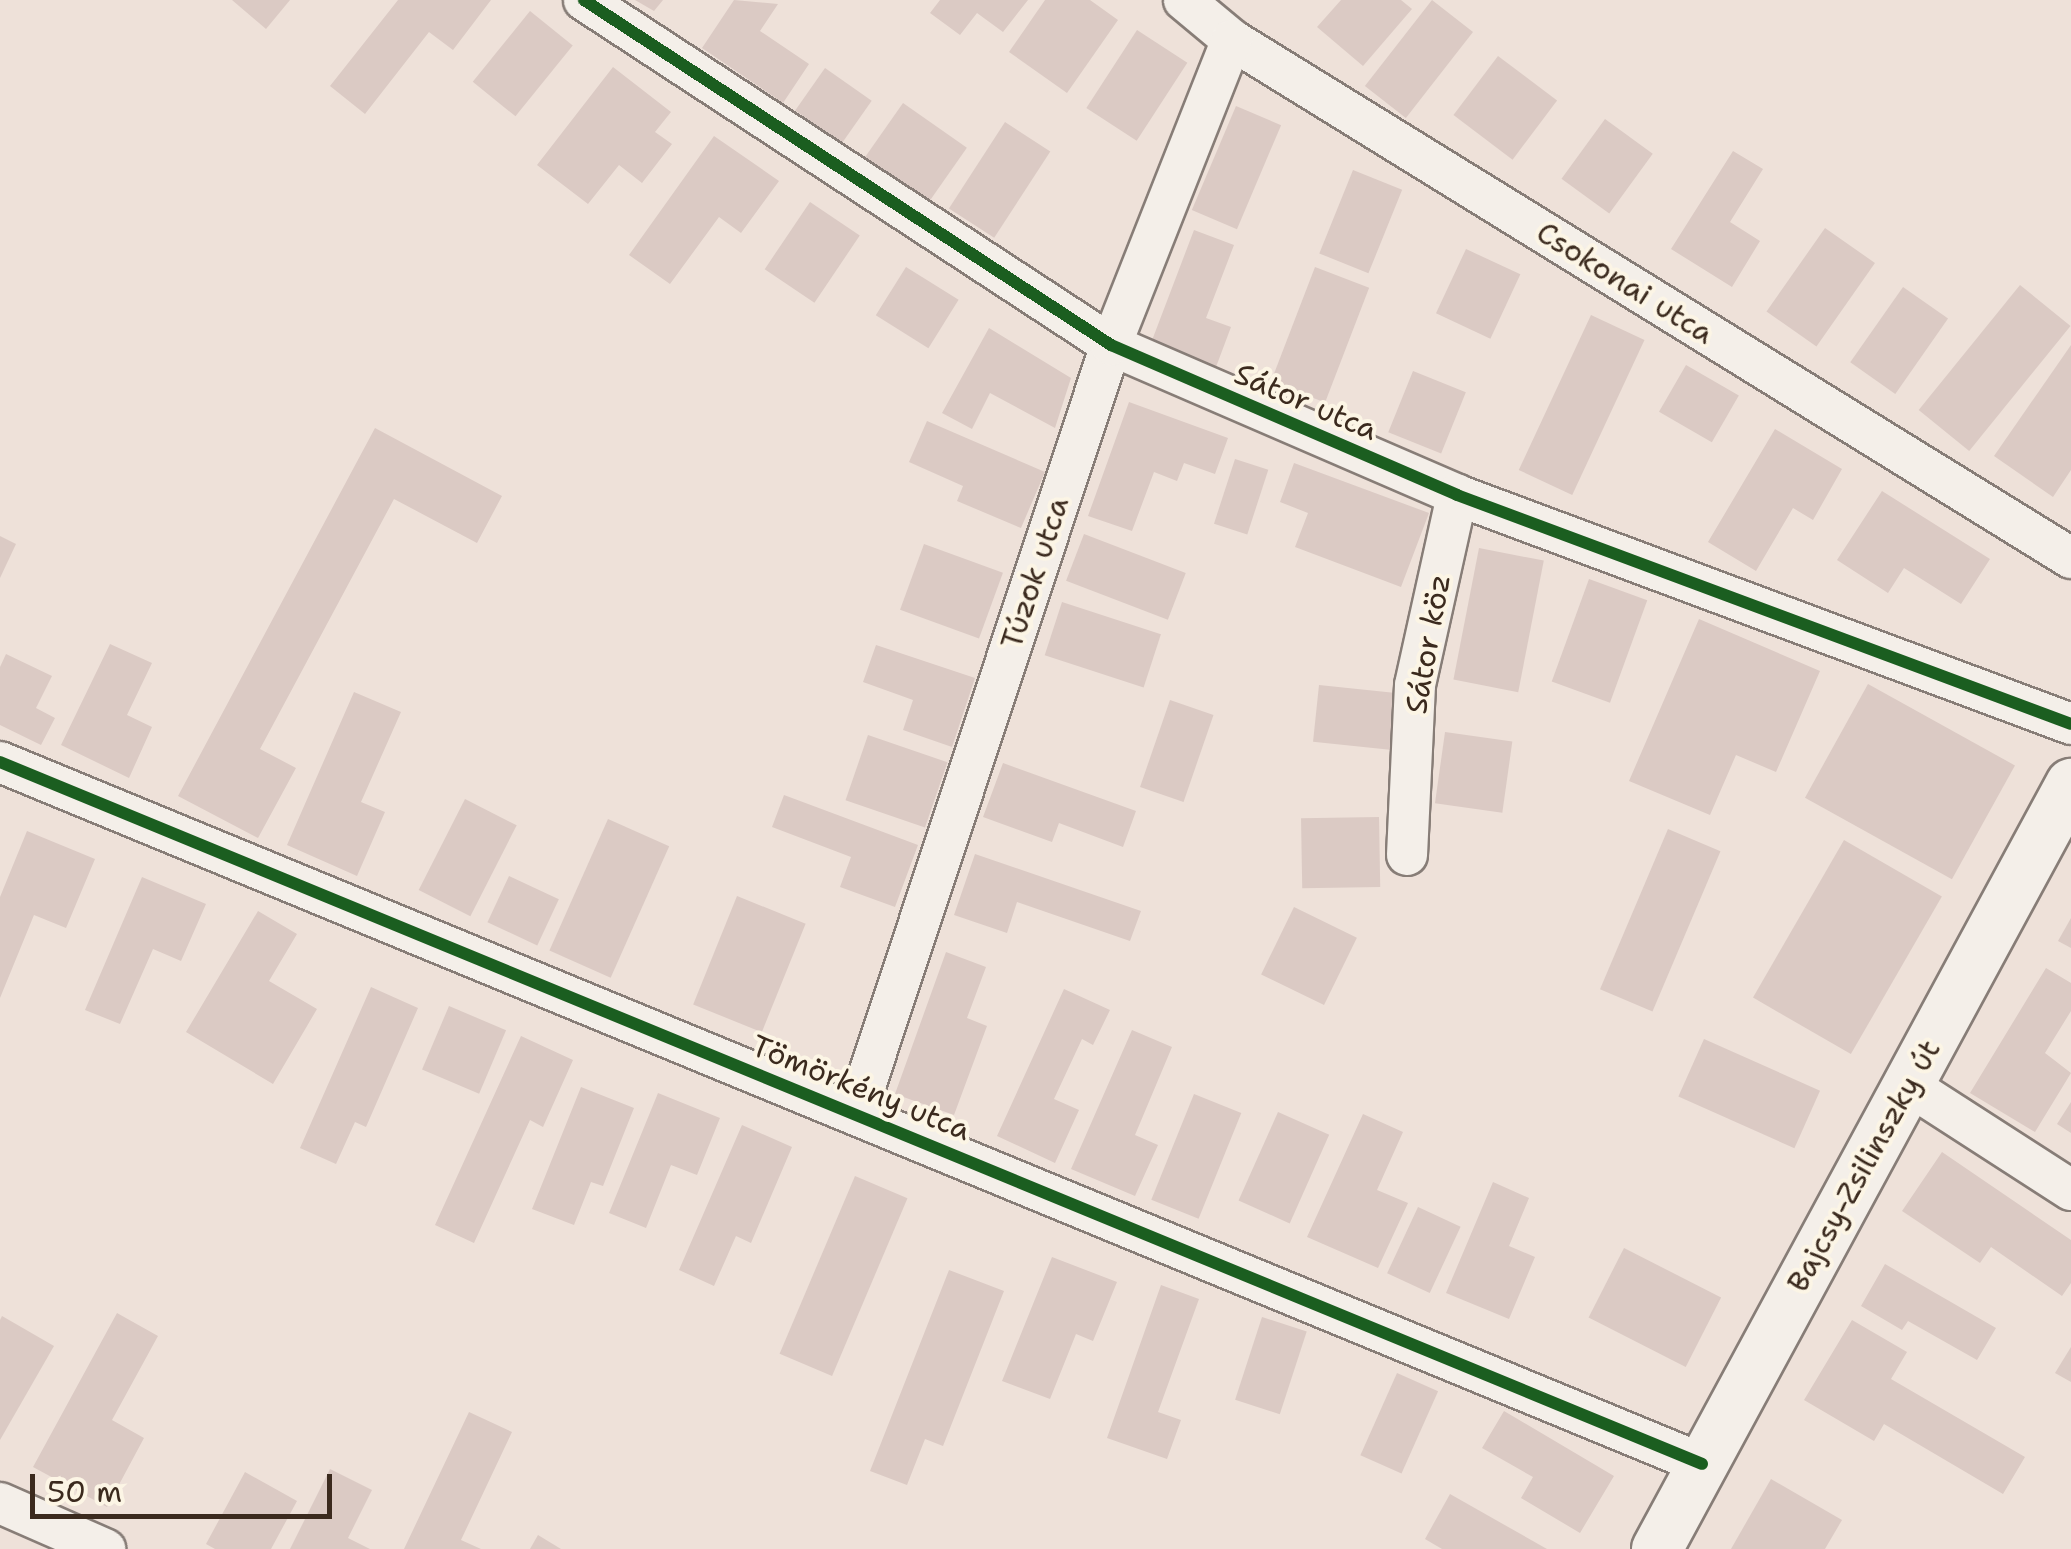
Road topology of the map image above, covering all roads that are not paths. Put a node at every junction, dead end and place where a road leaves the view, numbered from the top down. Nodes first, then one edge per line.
1 (584, 0) edge
2 (1184, 0) edge
3 (1232, 40) junction
4 (1111, 345) junction
5 (1457, 495) junction
6 (2071, 558) edge
7 (2071, 724) edge
8 (0, 762) edge
9 (2071, 784) edge
10 (1407, 855) dead end
11 (1908, 1085) junction
12 (856, 1113) junction
13 (2071, 1190) edge
14 (1702, 1464) junction
15 (0, 1502) edge
16 (1664, 1546) edge
17 (104, 1549) edge

1 - 4 street, Sátor utca
2 - 3 street, Csokonai utca
3 - 4 street, Túzok utca
3 - 6 street, Csokonai utca
4 - 5 street, Sátor utca
4 - 12 street, Túzok utca
5 - 7 street, Sátor utca
5 - 10 street, Sátor köz
8 - 12 street, Tömörkény utca
9 - 11 main road, Bajcsy-Zsilinszky út
11 - 13 street
11 - 14 main road, Bajcsy-Zsilinszky út
12 - 14 street, Tömörkény utca
14 - 16 main road, Bajcsy-Zsilinszky út
15 - 17 street

